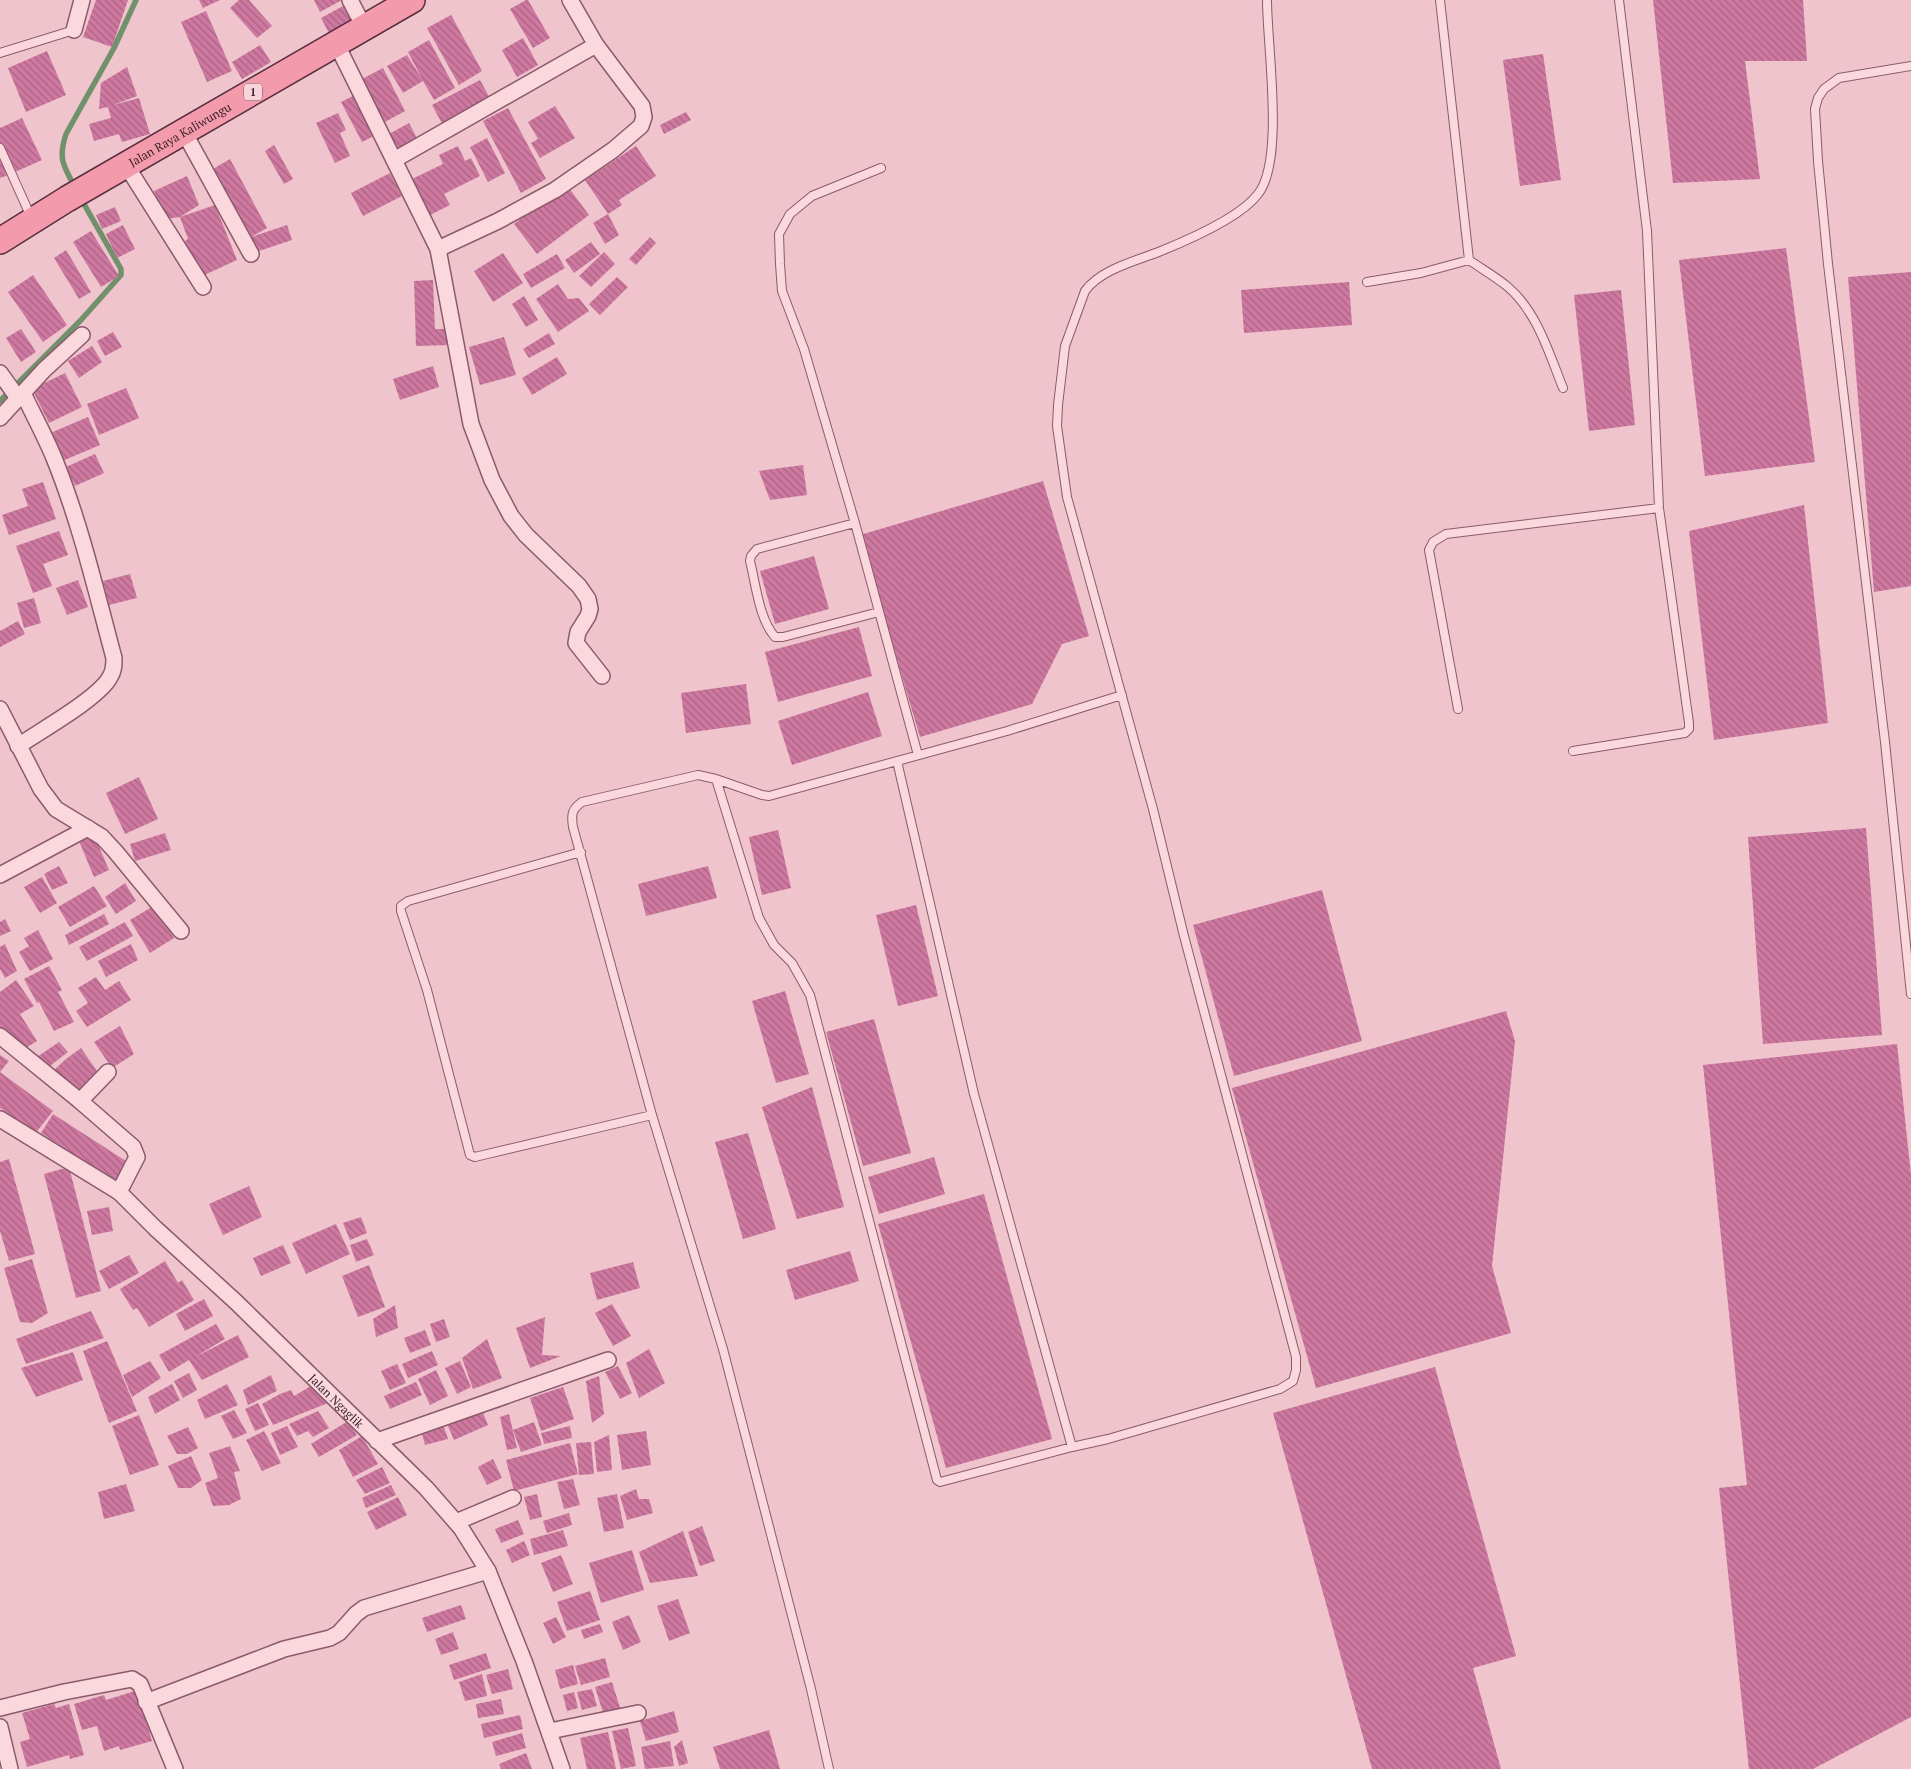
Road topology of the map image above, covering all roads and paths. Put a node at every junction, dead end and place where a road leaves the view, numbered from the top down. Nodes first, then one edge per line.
1 (82, 0) edge
2 (350, 0) edge
3 (412, 0) edge
4 (570, 0) edge
5 (1267, 0) edge
6 (1440, 0) edge
7 (1619, 0) edge
8 (364, 27) junction
9 (74, 30) joint
10 (336, 44) junction
11 (596, 45) junction
12 (0, 54) edge
13 (1911, 66) edge
14 (184, 132) junction
15 (0, 148) edge
16 (394, 160) junction
17 (126, 165) junction
18 (881, 168) dead end
19 (32, 219) junction
20 (0, 241) edge
21 (438, 249) junction
22 (251, 254) dead end
23 (1469, 260) junction
24 (1367, 282) dead end
25 (203, 286) dead end
26 (82, 335) dead end
27 (0, 372) edge
28 (1563, 388) dead end
29 (17, 394) junction
30 (0, 418) edge
31 (1659, 508) junction
32 (855, 523) junction
33 (879, 612) junction
34 (602, 676) dead end
35 (1122, 695) junction
36 (0, 709) edge
37 (1458, 709) dead end
38 (18, 746) junction
39 (1573, 752) dead end
40 (918, 755) junction
41 (896, 761) junction
42 (716, 779) junction
43 (88, 828) junction
44 (581, 852) junction
45 (0, 875) edge
46 (181, 931) dead end
47 (1911, 994) edge
48 (0, 1036) edge
49 (108, 1072) dead end
50 (80, 1101) junction
51 (652, 1115) junction
52 (0, 1119) edge
53 (119, 1192) junction
54 (608, 1360) dead end
55 (377, 1441) junction
56 (1072, 1447) junction
57 (514, 1498) dead end
58 (456, 1522) junction
59 (488, 1571) junction
60 (146, 1702) junction
61 (0, 1708) edge
62 (638, 1713) dead end
63 (0, 1727) edge
64 (550, 1731) junction
65 (10, 1769) edge
66 (174, 1769) edge
67 (562, 1769) edge
68 (829, 1769) edge

1 - 9 street
2 - 8 street
3 - 8 main road, Jalan Raya Kaliwungu / 1
4 - 11 street
5 - 35 lane
6 - 23 lane
7 - 31 lane
8 - 10 main road, Jalan Raya Kaliwungu / 1
9 - 12 lane
10 - 14 main road, Jalan Raya Kaliwungu / 1
10 - 16 street
11 - 16 street
11 - 21 street
13 - 47 lane
14 - 17 main road, Jalan Raya Kaliwungu / 1
14 - 22 street
15 - 19 lane
16 - 21 street
17 - 19 main road, Jalan Raya Kaliwungu / 1
17 - 25 street
18 - 32 lane
19 - 20 main road, Jalan Raya Kaliwungu / 1
21 - 34 street
23 - 24 lane
23 - 28 lane
26 - 29 street
27 - 29 street
29 - 30 street
29 - 38 street
31 - 37 lane
31 - 39 lane
32 - 33 lane
32 - 33 lane
33 - 40 lane
35 - 40 lane
35 - 56 lane
36 - 38 street
38 - 43 street
40 - 41 lane
41 - 42 lane
41 - 56 lane
42 - 44 lane
42 - 56 lane
43 - 45 street
43 - 46 street
44 - 51 lane
44 - 51 lane
48 - 50 street
49 - 50 street
50 - 53 street
51 - 68 lane
52 - 53 street, Jalan Ngaglik
53 - 55 street, Jalan Ngaglik
54 - 55 street
55 - 58 street, Jalan Ngaglik
57 - 58 street
58 - 59 street, Jalan Ngaglik
59 - 60 street
59 - 64 street, Jalan Ngaglik
60 - 61 street
60 - 66 street
62 - 64 street
63 - 65 street
64 - 67 street, Jalan Ngaglik

